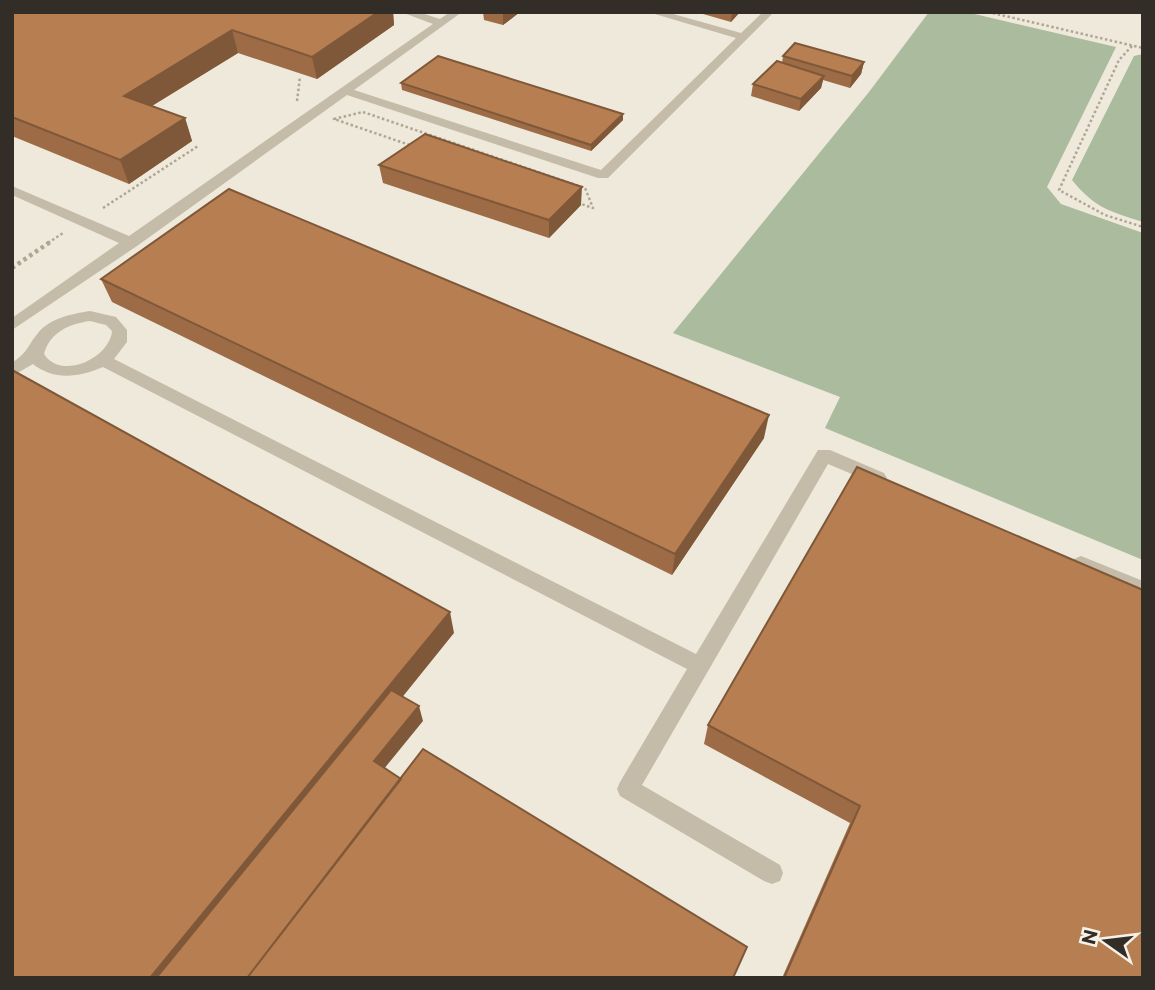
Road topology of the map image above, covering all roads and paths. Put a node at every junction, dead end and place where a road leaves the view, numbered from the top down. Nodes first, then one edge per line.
1 (406, 12) edge
2 (457, 12) edge
3 (653, 12) edge
4 (769, 12) edge
5 (988, 12) edge
6 (442, 23) junction
7 (744, 37) junction
8 (1132, 46) junction
9 (1143, 48) edge
10 (346, 91) junction
11 (334, 118) joint
12 (12, 190) edge
13 (1143, 227) edge
14 (132, 243) junction
15 (12, 325) edge
16 (36, 354) junction
17 (104, 360) junction
18 (12, 371) edge
19 (900, 487) edge
20 (1066, 557) edge
21 (1143, 589) edge
22 (700, 666) junction
23 (772, 873) dead end

1 - 6 lane
2 - 6 lane
3 - 7 lane
4 - 7 lane
5 - 8 path
6 - 10 lane
7 - 10 lane
8 - 9 path
8 - 13 path
10 - 14 lane
11 - 11 path
12 - 14 lane
14 - 15 lane
16 - 17 lane
16 - 17 lane
16 - 18 lane
17 - 22 lane
19 - 22 lane
20 - 21 lane
22 - 23 lane

